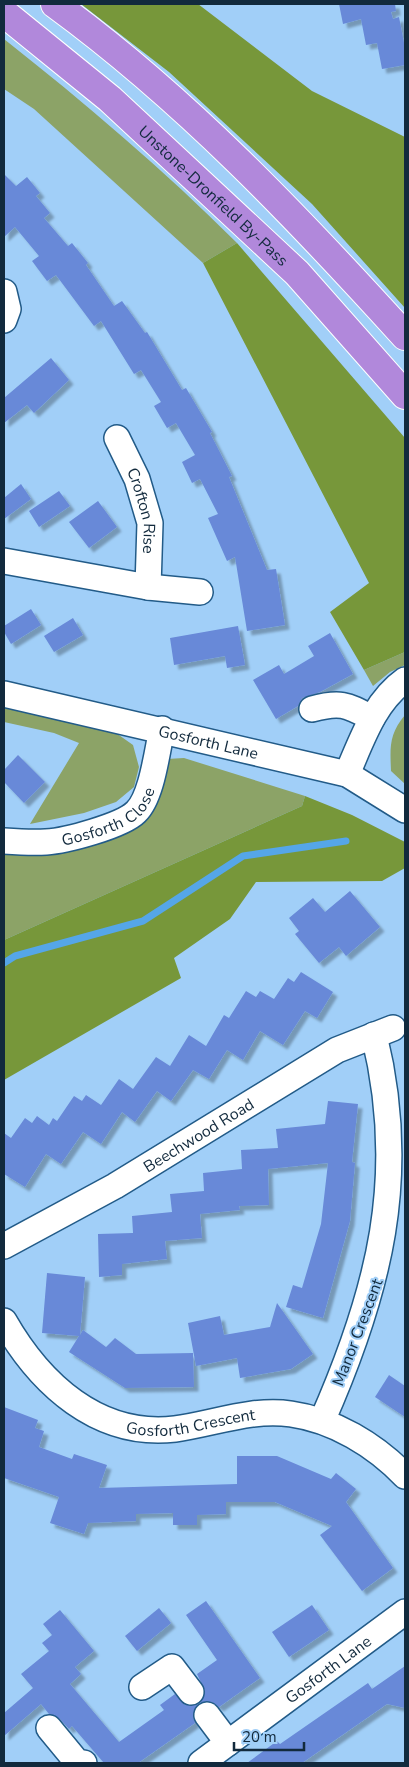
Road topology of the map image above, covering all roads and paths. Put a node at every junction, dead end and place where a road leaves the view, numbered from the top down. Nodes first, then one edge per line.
1 (55, 4) edge
2 (4, 13) edge
3 (4, 292) edge
4 (4, 320) edge
5 (405, 336) edge
6 (405, 395) edge
7 (117, 438) dead end
8 (4, 561) edge
9 (148, 587) junction
10 (200, 592) dead end
11 (405, 680) edge
12 (4, 694) edge
13 (312, 709) dead end
14 (372, 718) junction
15 (162, 730) junction
16 (347, 774) junction
17 (405, 810) edge
18 (4, 841) edge
19 (384, 1032) joint
20 (4, 1246) edge
21 (4, 1321) edge
22 (322, 1421) junction
23 (405, 1476) edge
24 (405, 1612) edge
25 (142, 1687) dead end
26 (191, 1692) dead end
27 (207, 1715) dead end
28 (49, 1728) dead end
29 (228, 1743) junction
30 (84, 1763) edge
31 (201, 1763) edge

1 - 5 highway
2 - 6 highway, Unstone-Dronfield By-Pass
3 - 4 street
7 - 9 street, Crofton Rise
8 - 9 street
9 - 10 street
11 - 14 street
12 - 15 street, Gosforth Lane
13 - 14 street
14 - 16 street
15 - 16 street, Gosforth Lane
15 - 18 street, Gosforth Close
16 - 17 street, Gosforth Lane
19 - 20 street, Beechwood Road
19 - 22 street, Manor Crescent
21 - 22 street, Gosforth Crescent
22 - 23 street, Gosforth Crescent
24 - 29 street, Gosforth Lane
25 - 26 street
27 - 29 street
28 - 30 street
29 - 31 street, Gosforth Lane

